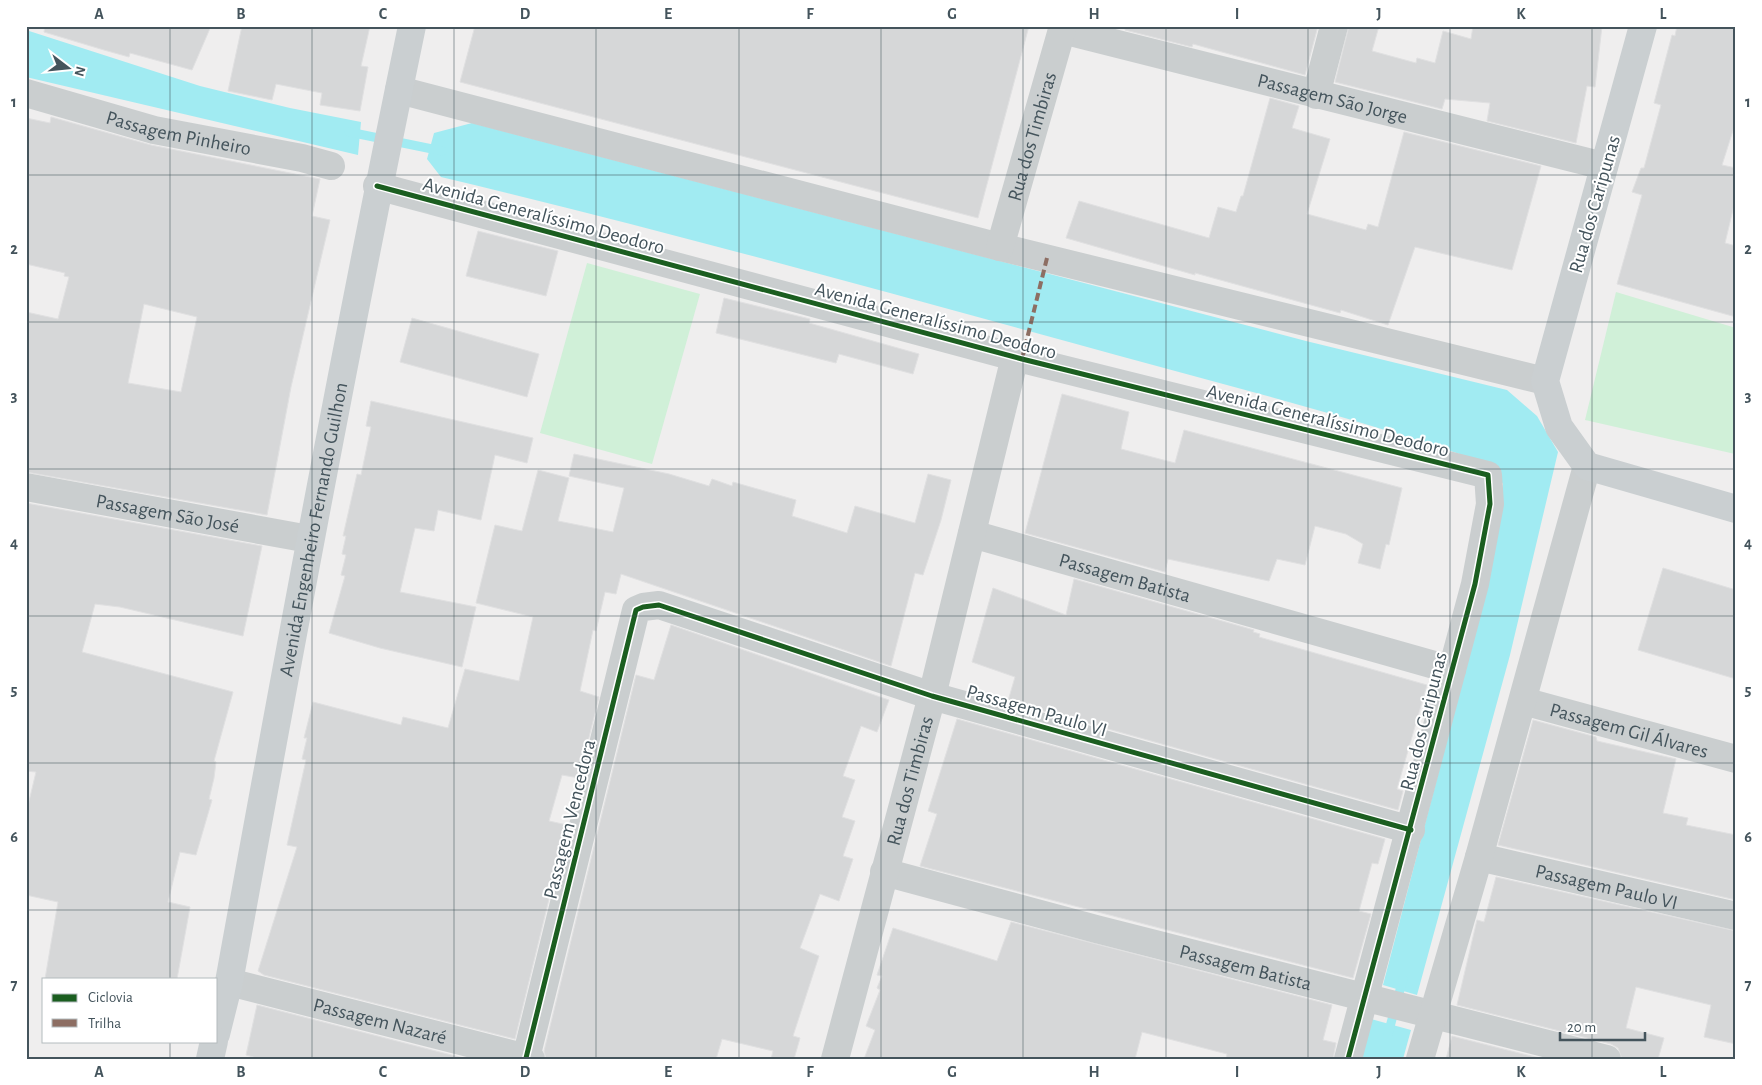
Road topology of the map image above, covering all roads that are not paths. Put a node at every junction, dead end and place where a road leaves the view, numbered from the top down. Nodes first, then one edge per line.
1 (412, 26) edge
2 (1334, 26) edge
3 (1644, 26) edge
4 (1062, 28) edge
5 (398, 90) junction
6 (26, 93) edge
7 (1316, 94) junction
8 (331, 166) dead end
9 (1604, 166) junction
10 (377, 186) junction
11 (1000, 247) junction
12 (1015, 357) junction
13 (1544, 381) junction
14 (1587, 466) junction
15 (1488, 475) joint
16 (26, 487) edge
17 (1736, 508) edge
18 (972, 534) junction
19 (309, 540) junction
20 (659, 605) joint
21 (1452, 670) junction
22 (932, 696) junction
23 (1522, 701) junction
24 (1736, 760) edge
25 (1411, 830) junction
26 (1479, 857) junction
27 (884, 872) junction
28 (1736, 916) edge
29 (229, 982) junction
30 (1366, 996) junction
31 (1433, 1014) junction
32 (218, 1026) edge
33 (214, 1042) edge
34 (528, 1058) edge
35 (210, 1059) edge
36 (835, 1059) edge
37 (1348, 1059) edge
38 (1420, 1059) edge
39 (1607, 1059) edge

1 - 5 main road, Avenida Engenheiro Fernando Guilhon
2 - 7 street
3 - 9 main road, Rua dos Caripunas
4 - 7 street, Passagem São Jorge
4 - 11 street, Rua dos Timbiras
5 - 10 main road, Avenida Engenheiro Fernando Guilhon
5 - 11 street
6 - 8 street, Passagem Pinheiro
7 - 9 street, Passagem São Jorge
9 - 13 main road, Rua dos Caripunas
10 - 12 street, Avenida Generalíssimo Deodoro
10 - 19 main road, Avenida Engenheiro Fernando Guilhon
11 - 13 street
12 - 15 street, Avenida Generalíssimo Deodoro
12 - 18 street, Rua dos Timbiras
13 - 14 main road
14 - 17 main road
14 - 23 street
15 - 21 street, Rua dos Caripunas
16 - 19 street, Passagem São José
18 - 21 street, Passagem Batista
18 - 22 street, Rua dos Timbiras
19 - 29 main road, Avenida Engenheiro Fernando Guilhon
20 - 22 street, Passagem Paulo VI
20 - 34 street, Passagem Vencedora
21 - 25 street, Rua dos Caripunas
22 - 25 street, Passagem Paulo VI
22 - 27 street, Rua dos Timbiras
23 - 24 street, Passagem Gil Álvares
23 - 26 street
25 - 30 street, Rua dos Caripunas
26 - 28 street, Passagem Paulo VI
26 - 31 street
27 - 30 street, Passagem Batista
27 - 36 street, Rua dos Timbiras
29 - 32 main road, Avenida Engenheiro Fernando Guilhon
29 - 34 street, Passagem Nazaré
30 - 31 street, Passagem Batista
30 - 37 street, Rua dos Caripunas
31 - 38 street
31 - 39 street, Passagem Batista
33 - 35 main road

